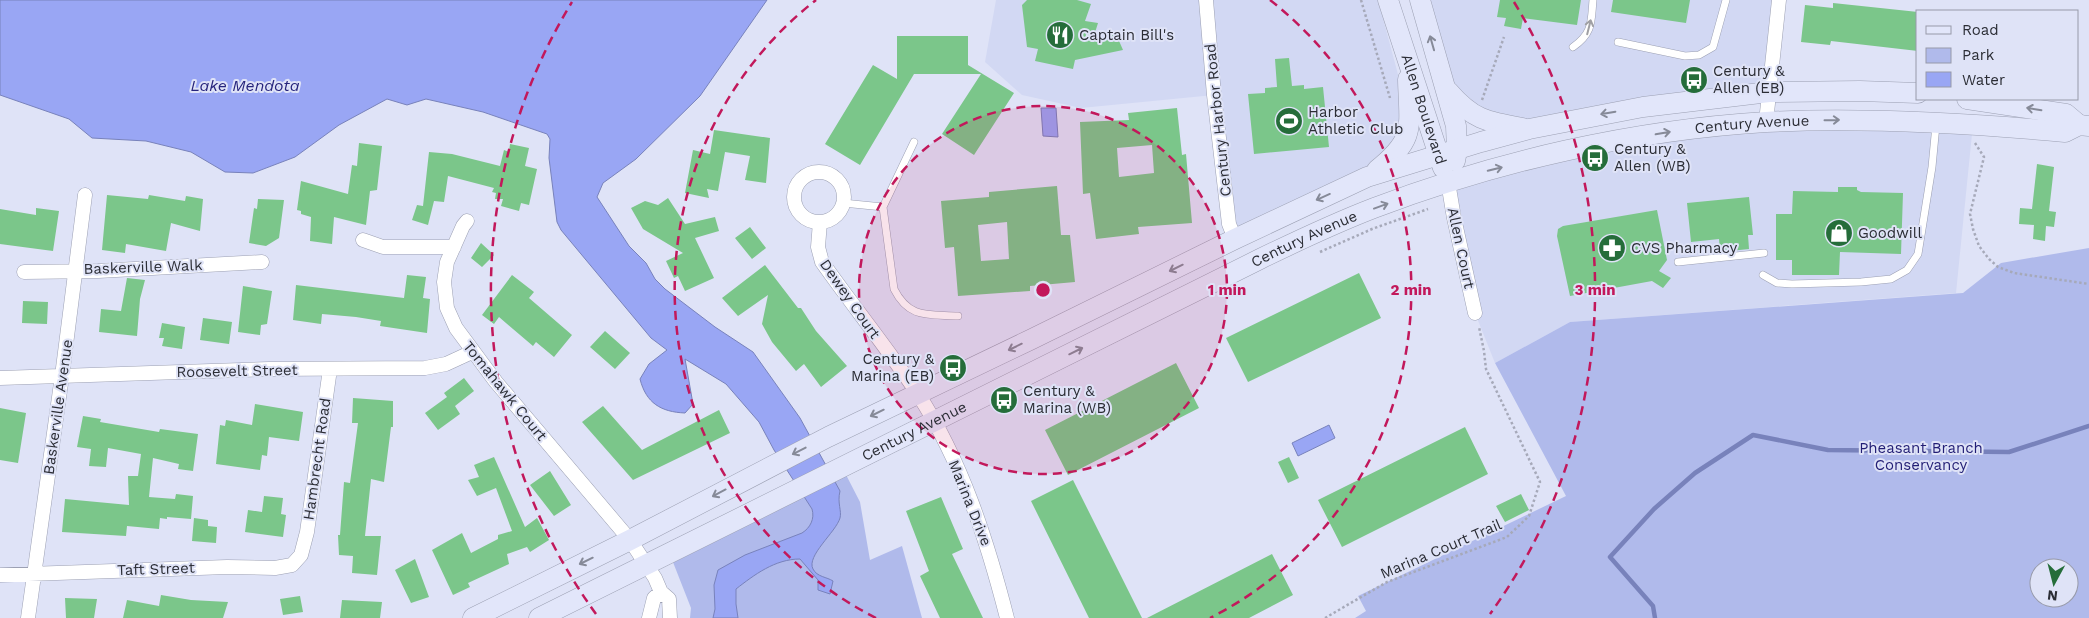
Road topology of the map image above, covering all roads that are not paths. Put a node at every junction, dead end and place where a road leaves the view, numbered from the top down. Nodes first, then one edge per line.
1 (1206, 0) edge
2 (1388, 0) edge
3 (1420, 0) edge
4 (1593, 0) edge
5 (1726, 0) edge
6 (1780, 0) edge
7 (1618, 42) dead end
8 (1573, 47) dead end
9 (1408, 62) junction
10 (1444, 87) junction
11 (1769, 92) junction
12 (1916, 93) edge
13 (1974, 100) edge
14 (1766, 122) junction
15 (1937, 122) junction
16 (2084, 125) edge
17 (1530, 129) junction
18 (914, 142) dead end
19 (1457, 150) junction
20 (1438, 156) junction
21 (1367, 177) junction
22 (1448, 182) junction
23 (85, 195) dead end
24 (843, 203) junction
25 (883, 207) junction
26 (467, 221) dead end
27 (820, 222) junction
28 (1235, 239) junction
29 (364, 240) dead end
30 (454, 247) junction
31 (1764, 253) dead end
32 (262, 262) dead end
33 (1678, 262) dead end
34 (76, 270) junction
35 (24, 272) dead end
36 (1763, 275) dead end
37 (1475, 313) road end
38 (958, 316) dead end
39 (472, 352) junction
40 (330, 370) junction
41 (62, 376) junction
42 (0, 378) edge
43 (917, 394) junction
44 (933, 422) junction
45 (630, 540) junction
46 (303, 549) joint
47 (646, 564) junction
48 (34, 573) junction
49 (0, 574) edge
50 (661, 592) junction
51 (28, 618) edge
52 (473, 618) edge
53 (539, 618) edge
54 (649, 618) edge
55 (670, 618) edge
56 (1008, 618) edge

1 - 28 street, Century Harbor Road
2 - 9 main road, Allen Boulevard
10 -> 3 main road, Allen Boulevard
8 -> 4 lane
5 - 7 lane
6 - 11 street
9 - 20 main road, Allen Boulevard
9 - 21 main road
10 - 17 main road
10 - 19 main road, Allen Boulevard
11 - 12 main road, Century Avenue
11 - 14 street
11 -> 17 main road, Century Avenue
16 -> 13 main road, Century Avenue
14 -> 15 main road, Century Avenue
22 -> 14 main road, Century Avenue
15 - 16 main road, Century Avenue
15 - 36 lane
17 - 19 main road, Century Avenue
18 - 25 lane
19 - 20 main road, Century Avenue
19 - 22 main road, Allen Boulevard
20 - 21 main road, Century Avenue
20 - 22 main road, Allen Boulevard
21 -> 28 main road, Century Avenue
22 - 37 street, Allen Court
44 -> 22 main road, Century Avenue
23 - 34 street, Baskerville Avenue
24 - 25 lane
24 - 27 street
24 - 27 street
25 - 38 lane
26 - 30 street, Tomahawk Court
27 - 43 street, Dewey Court
28 -> 43 main road, Century Avenue
29 - 30 street
30 - 39 street, Tomahawk Court
31 - 33 lane
32 - 34 street, Baskerville Walk
34 - 35 street, Baskerville Walk
34 - 41 street, Baskerville Avenue
39 - 40 street, Roosevelt Street
39 - 45 street, Tomahawk Court
40 - 41 street, Roosevelt Street
40 - 46 street, Hambrecht Road
41 - 42 street, Roosevelt Street
41 - 48 street, Baskerville Avenue
43 - 44 street, Marina Drive
43 -> 45 main road, Century Avenue
44 - 47 main road, Century Avenue
44 - 56 street, Marina Drive
45 - 47 street, Tomahawk Court
45 -> 52 main road, Century Avenue
46 - 48 street, Taft Street
47 - 50 street, Tomahawk Court
47 - 53 main road, Century Avenue
48 - 49 street, Taft Street
48 - 51 street, Baskerville Avenue
50 - 54 street
50 - 55 street, Tomahawk Court

